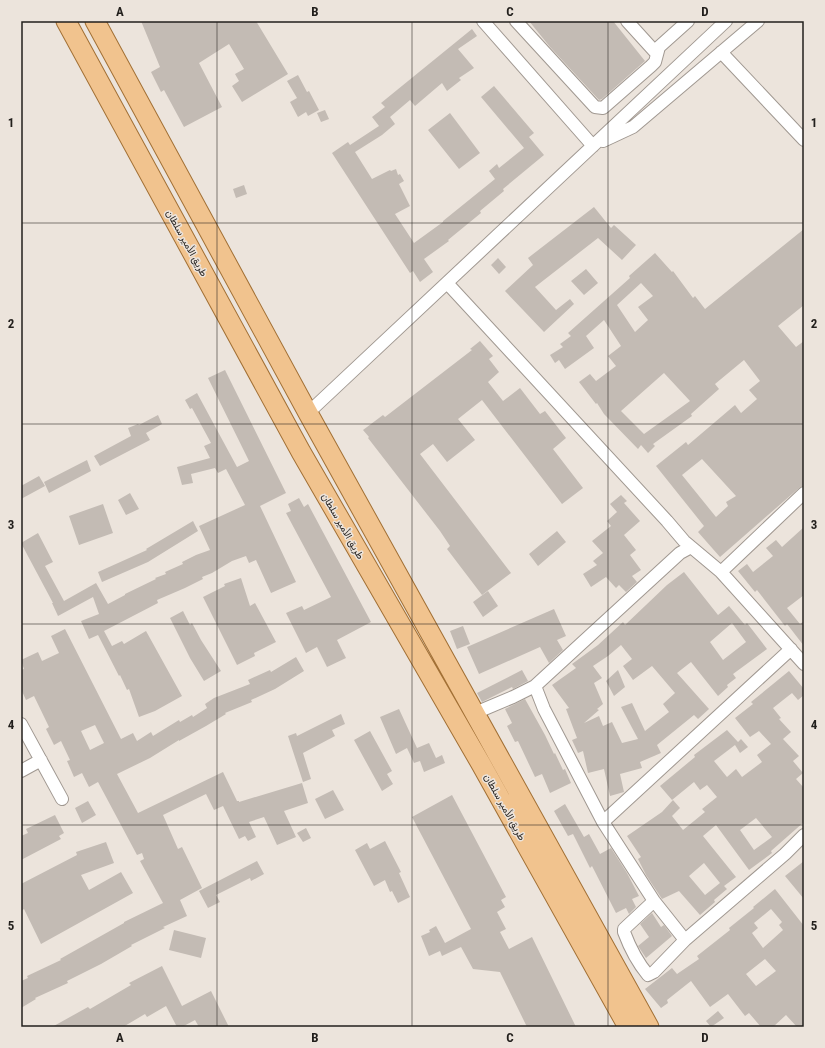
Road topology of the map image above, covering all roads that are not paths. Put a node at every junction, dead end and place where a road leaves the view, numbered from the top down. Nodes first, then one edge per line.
1 (66, 21) edge
2 (483, 21) edge
3 (516, 21) edge
4 (627, 21) edge
5 (688, 21) edge
6 (726, 21) edge
7 (758, 21) edge
8 (99, 26) edge
9 (722, 52) junction
10 (657, 54) junction
11 (804, 140) edge
12 (593, 146) junction
13 (447, 283) junction
14 (308, 413) junction
15 (301, 452) junction
16 (352, 491) junction
17 (804, 493) edge
18 (690, 546) junction
19 (721, 572) junction
20 (790, 649) junction
21 (804, 664) edge
22 (535, 686) junction
23 (475, 713) junction
24 (21, 724) edge
25 (41, 760) junction
26 (21, 771) edge
27 (62, 799) dead end
28 (603, 822) junction
29 (804, 835) edge
30 (654, 901) junction
31 (685, 940) junction
32 (628, 1027) edge
33 (649, 1027) edge

1 - 15 main road, طريق الأمير سلطان
2 - 12 street
3 - 10 street
4 - 10 street
5 - 10 street
6 - 12 street
7 - 9 street
8 - 14 main road, طريق الأمير سلطان
9 - 11 street
9 - 12 street
12 - 13 street
13 - 14 street
13 - 18 street
14 - 16 main road, طريق الأمير سلطان
15 - 16 main road
15 - 32 main road, طريق الأمير سلطان
16 - 23 main road, طريق الأمير سلطان
17 - 19 street
18 - 19 street
18 - 22 street
19 - 20 street
20 - 21 street
20 - 28 street
22 - 23 street
22 - 28 street
23 - 33 main road, طريق الأمير سلطان
24 - 25 street
25 - 26 street
25 - 27 street
28 - 30 street
29 - 31 street
30 - 31 street
30 - 31 street

